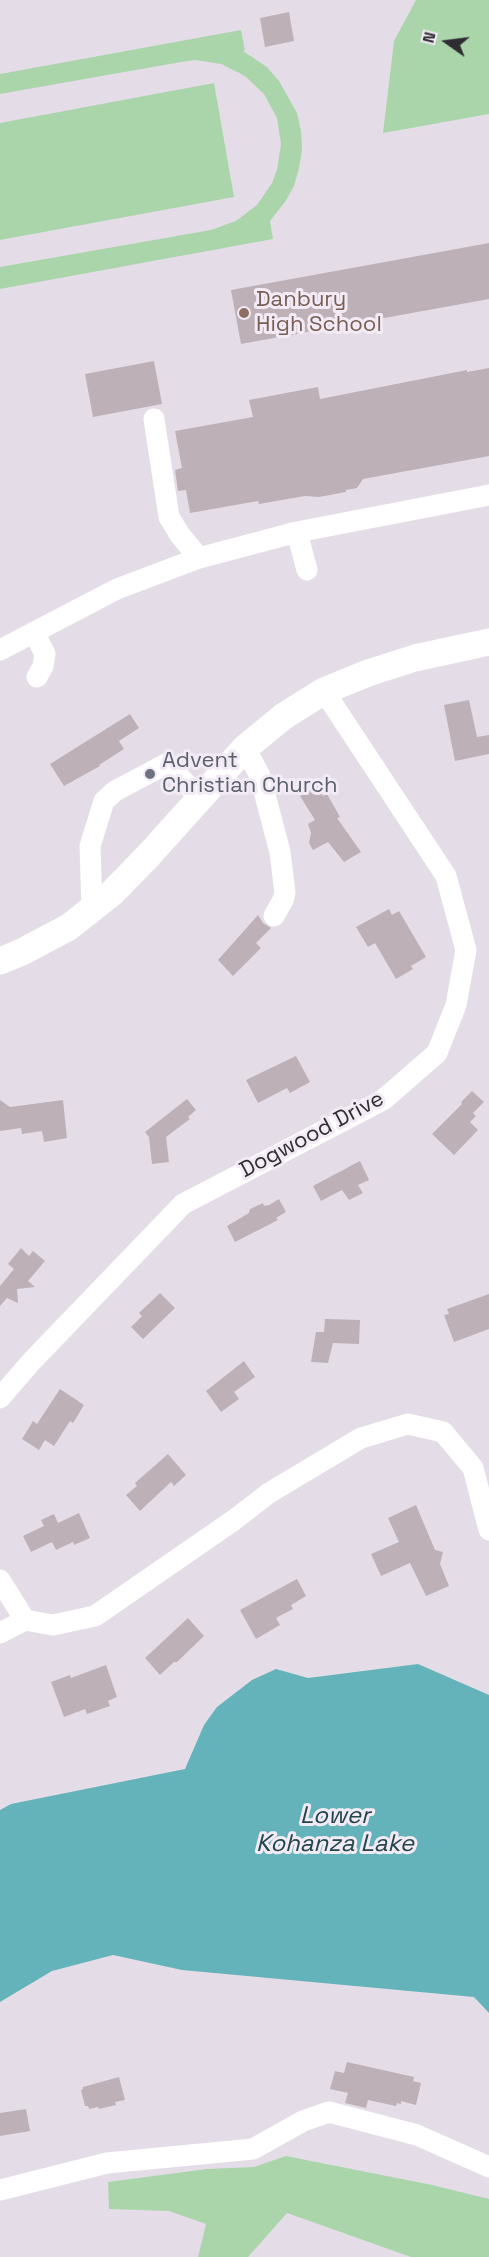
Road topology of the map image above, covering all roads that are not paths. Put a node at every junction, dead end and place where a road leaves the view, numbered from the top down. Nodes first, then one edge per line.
1 (154, 419) dead end
2 (489, 495) edge
3 (297, 532) junction
4 (199, 558) junction
5 (307, 570) dead end
6 (34, 632) junction
7 (489, 642) edge
8 (0, 650) edge
9 (37, 677) dead end
10 (324, 691) junction
11 (245, 748) junction
12 (201, 798) junction
13 (92, 909) junction
14 (274, 916) dead end
15 (0, 961) edge
16 (0, 1398) edge
17 (489, 1530) edge
18 (0, 1580) edge
19 (25, 1620) junction
20 (0, 1633) edge
21 (489, 2167) edge
22 (0, 2190) edge

1 - 4 street
2 - 3 street
3 - 4 street
3 - 5 street
4 - 6 street
6 - 8 street
6 - 9 street
7 - 10 main road
10 - 11 main road
10 - 16 street, Dogwood Drive
11 - 12 main road
11 - 14 street
12 - 13 main road
12 - 13 street
13 - 15 main road
17 - 19 street
18 - 19 street
19 - 20 street
21 - 22 street

